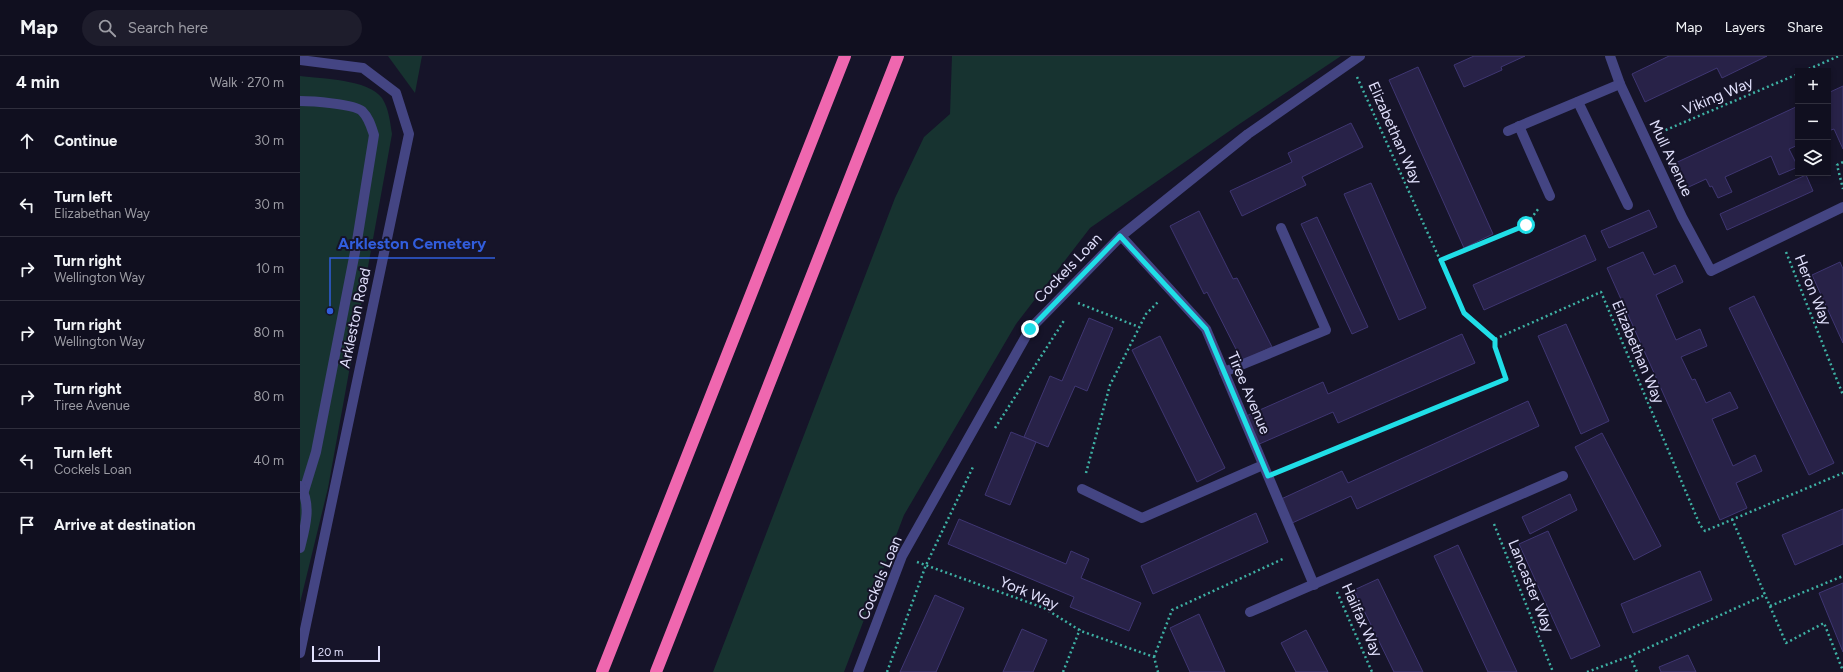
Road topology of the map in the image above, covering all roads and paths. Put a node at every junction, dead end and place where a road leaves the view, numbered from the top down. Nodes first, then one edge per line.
1 (845, 56) edge
2 (898, 56) edge
3 (1360, 56) edge
4 (1610, 56) edge
5 (1839, 56) edge
6 (300, 60) edge
7 (1350, 62) junction
8 (1811, 68) edge
9 (1795, 75) edge
10 (1620, 84) junction
11 (300, 101) edge
12 (1578, 102) junction
13 (1519, 126) junction
14 (1508, 131) dead end
15 (1646, 139) junction
16 (1843, 162) edge
17 (1843, 189) edge
18 (1550, 196) joint
19 (1628, 205) dead end
20 (1843, 207) edge
21 (1281, 228) dead end
22 (1120, 236) junction
23 (1780, 237) junction
24 (1441, 260) junction
25 (1170, 290) junction
26 (1080, 297) dead end
27 (1068, 315) dead end
28 (1139, 328) junction
29 (1495, 340) junction
30 (1224, 372) junction
31 (1843, 395) edge
32 (991, 435) dead end
33 (976, 462) dead end
34 (1263, 465) junction
35 (1843, 473) edge
36 (1268, 476) junction
37 (1563, 476) dead end
38 (302, 488) edge
39 (1082, 489) joint
40 (1488, 508) junction
41 (1732, 519) junction
42 (300, 548) edge
43 (1300, 552) junction
44 (902, 556) junction
45 (926, 565) junction
46 (1843, 576) edge
47 (1331, 577) junction
48 (1314, 585) junction
49 (1765, 595) junction
50 (1770, 606) junction
51 (1250, 612) dead end
52 (1080, 629) junction
53 (300, 653) edge
54 (1630, 656) junction
55 (1154, 657) junction
56 (1843, 671) edge
57 (602, 672) edge
58 (656, 672) edge
59 (858, 672) edge
60 (887, 672) edge
61 (1063, 672) edge
62 (1158, 672) edge
63 (1372, 672) edge
64 (1554, 672) edge
65 (1587, 672) edge
66 (1637, 672) edge

1 - 57 highway
2 - 58 highway
3 - 7 street, Cockels Loan
4 - 10 street, Mull Avenue
5 - 8 path
6 - 53 street, Arkleston Road
7 - 22 street, Cockels Loan
7 - 24 path, Elizabethan Way
9 - 15 path, Viking Way
10 - 12 street
10 - 15 street, Mull Avenue
11 - 38 street
12 - 13 street
12 - 19 street
13 - 14 street
13 - 18 street
15 - 23 street, Mull Avenue
16 - 17 path
18 - 24 path
20 - 23 street
21 - 30 street
22 - 25 street, Tiree Avenue
22 - 44 street, Cockels Loan
23 - 31 path, Heron Way
24 - 29 path, Elizabethan Way
25 - 28 path
25 - 30 street, Tiree Avenue
26 - 28 path
27 - 32 path
28 - 39 path
29 - 36 path
29 - 41 path, Elizabethan Way
30 - 34 street, Tiree Avenue
33 - 45 path
34 - 36 street, Tiree Avenue
34 - 39 street
35 - 41 path
36 - 43 street, Tiree Avenue
37 - 40 street
38 - 42 street
40 - 47 street
40 - 64 path, Lancaster Way
41 - 49 path
43 - 48 street, Tiree Avenue
43 - 55 path
44 - 45 path, York Way
44 - 59 street, Cockels Loan
45 - 52 path, York Way
45 - 60 path
46 - 50 path
47 - 48 street
47 - 63 path, Hailfax Way
48 - 51 street
49 - 50 path
49 - 54 path
50 - 56 path
52 - 55 path, York Way
52 - 61 path
54 - 65 path
54 - 66 path
55 - 62 path

